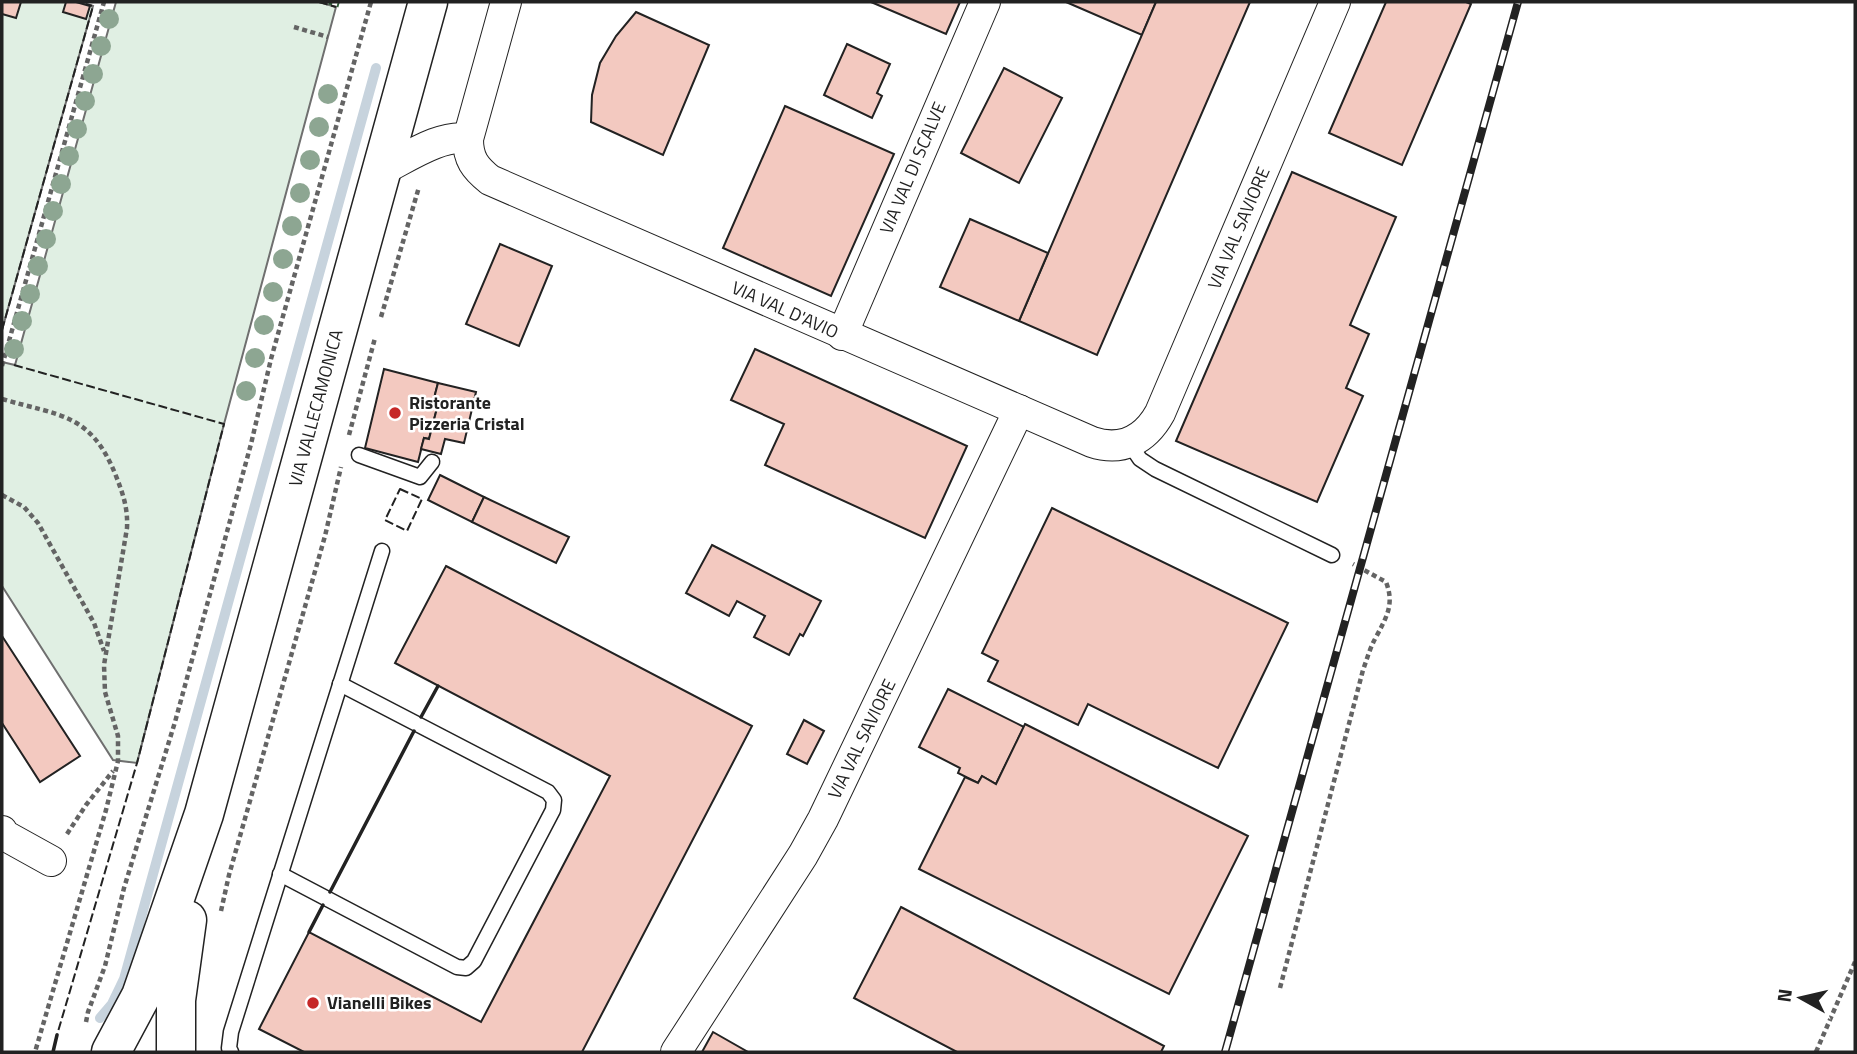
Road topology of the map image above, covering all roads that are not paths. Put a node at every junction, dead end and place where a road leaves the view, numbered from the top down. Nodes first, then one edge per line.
1 (506, 2) edge
2 (985, 2) edge
3 (1335, 2) edge
4 (421, 6) edge
5 (468, 139) junction
6 (382, 170) junction
7 (842, 335) junction
8 (1019, 410) junction
9 (1129, 443) junction
10 (359, 455) dead end
11 (432, 462) dead end
12 (382, 551) dead end
13 (1332, 555) dead end
14 (340, 684) junction
15 (204, 814) junction
16 (2, 831) edge
17 (51, 861) road end
18 (280, 874) junction
19 (98, 1042) edge
20 (176, 1052) edge
21 (231, 1052) edge
22 (676, 1052) edge

1 - 5 street
2 - 7 street, VIA VAL DI SCALVE
3 - 9 street, VIA VAL SAVIORE
4 - 6 main road, VIA VALLECAMONICA
5 - 6 street
5 - 7 street, VIA VAL D'AVIO
6 - 15 main road, VIA VALLECAMONICA
7 - 8 street, VIA VAL D'AVIO
8 - 9 street, VIA VAL D'AVIO
8 - 22 street, VIA VAL SAVIORE
9 - 13 lane
10 - 11 lane
12 - 14 lane
14 - 18 lane
14 - 18 lane
15 - 19 main road, VIA VALLECAMONICA
15 - 20 main road, VIA VALLECAMONICA
16 - 17 street
18 - 21 lane

